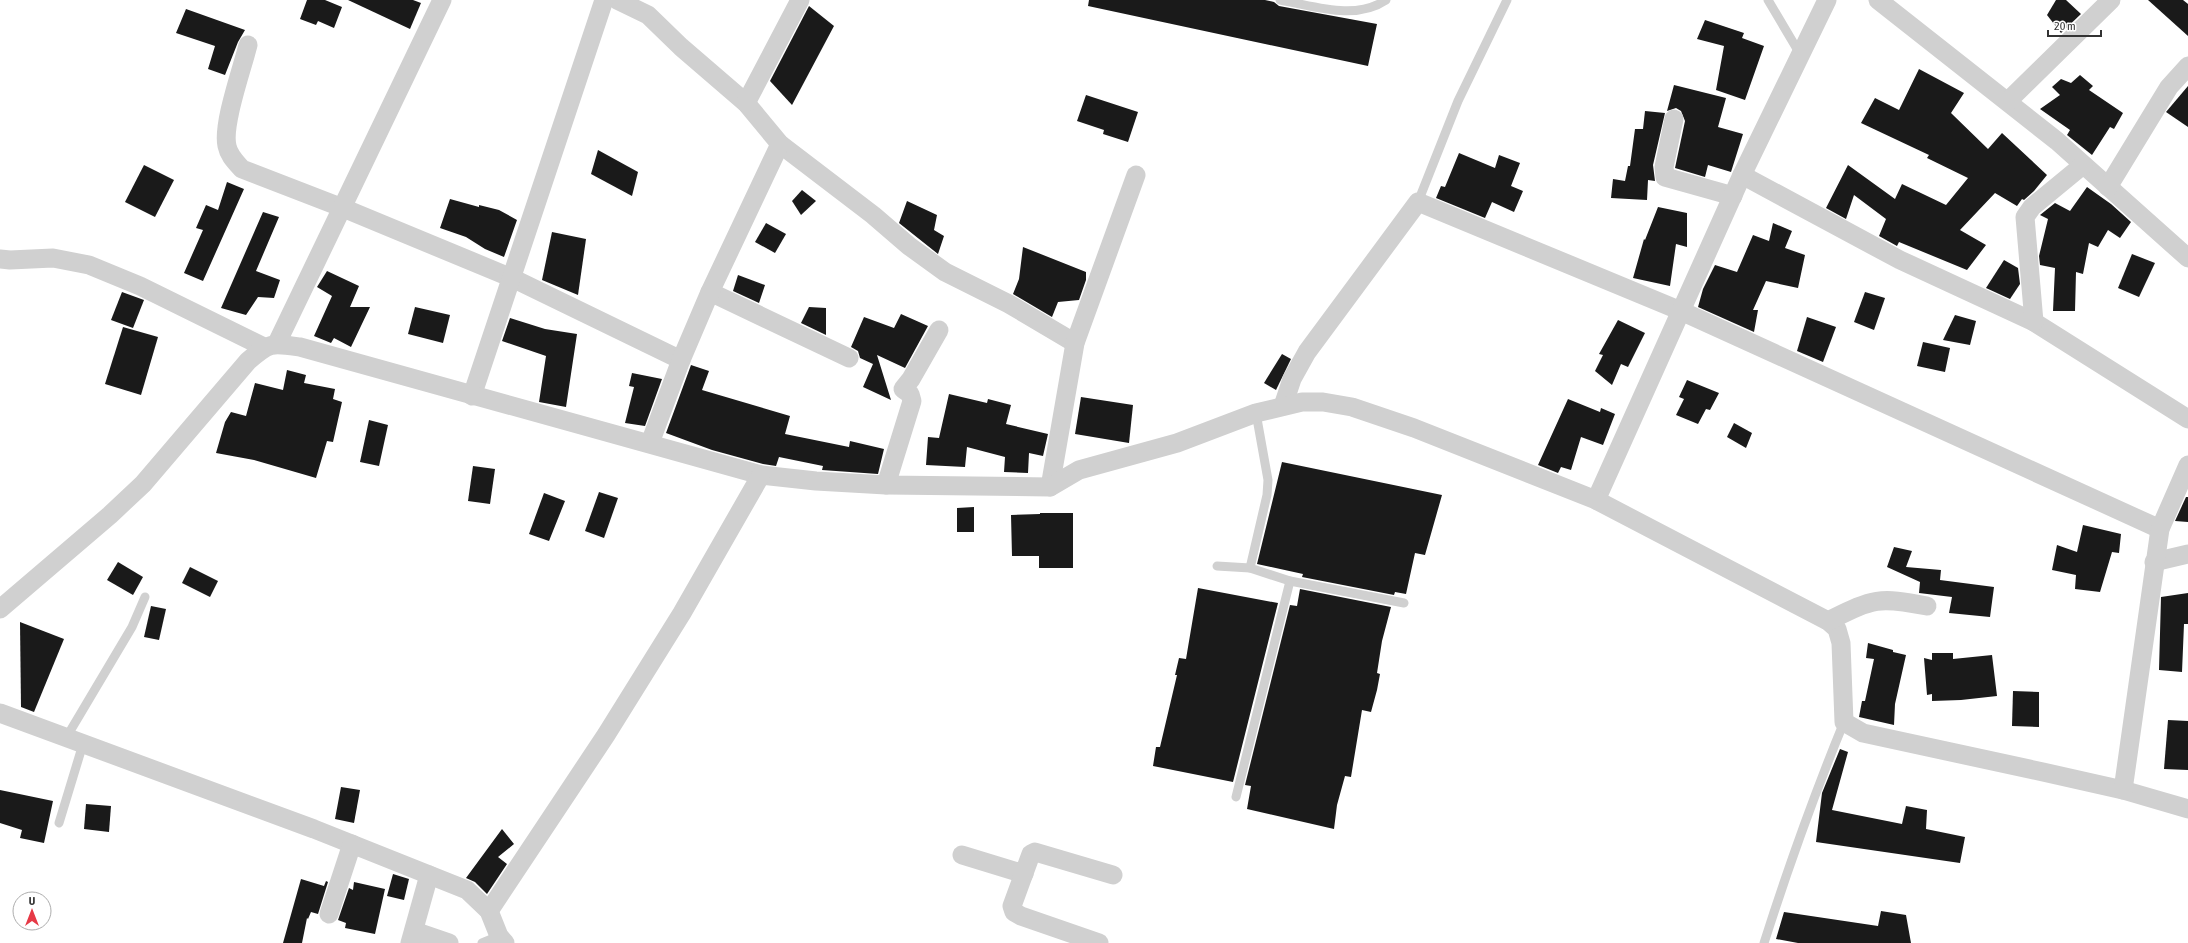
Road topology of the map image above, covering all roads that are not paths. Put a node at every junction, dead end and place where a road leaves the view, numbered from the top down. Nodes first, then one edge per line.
1 (442, 0) edge
2 (604, 0) edge
3 (617, 0) edge
4 (800, 0) edge
5 (1280, 0) edge
6 (1386, 0) edge
7 (1507, 0) edge
8 (1768, 0) edge
9 (1827, 0) edge
10 (1878, 0) edge
11 (2102, 3) edge
12 (248, 46) dead end
13 (1801, 54) junction
14 (2188, 66) edge
15 (2008, 101) junction
16 (746, 103) junction
17 (1674, 119) dead end
18 (780, 144) junction
19 (2083, 165) junction
20 (1136, 175) dead end
21 (1742, 175) junction
22 (2108, 186) junction
23 (1732, 196) junction
24 (1418, 202) junction
25 (343, 208) junction
26 (2188, 258) edge
27 (0, 259) edge
28 (512, 278) junction
29 (710, 292) junction
30 (1681, 311) junction
31 (2034, 322) junction
32 (939, 330) dead end
33 (1075, 343) junction
34 (271, 345) junction
35 (849, 358) dead end
36 (681, 360) junction
37 (472, 396) junction
38 (1283, 406) junction
39 (1256, 413) junction
40 (2188, 419) edge
41 (650, 443) junction
42 (2188, 465) edge
43 (761, 475) junction
44 (886, 485) junction
45 (1050, 487) junction
46 (1596, 500) junction
47 (2160, 529) junction
48 (2188, 554) edge
49 (2154, 562) junction
50 (1217, 566) dead end
51 (1250, 568) junction
52 (1290, 581) junction
53 (145, 597) dead end
54 (1404, 603) dead end
55 (1927, 606) dead end
56 (0, 609) edge
57 (1828, 621) junction
58 (0, 713) edge
59 (1844, 722) junction
60 (75, 741) junction
61 (2123, 790) junction
62 (1236, 797) dead end
63 (2188, 809) edge
64 (59, 823) dead end
65 (352, 844) junction
66 (962, 855) dead end
67 (1024, 874) junction
68 (430, 875) junction
69 (1113, 875) dead end
70 (489, 910) junction
71 (329, 914) dead end
72 (412, 937) edge
73 (502, 939) edge
74 (449, 943) edge
75 (482, 943) edge
76 (1099, 943) edge
77 (1764, 943) edge

1 - 25 street
2 - 28 street
3 - 16 street
4 - 16 street
5 - 6 lane
7 - 24 lane
8 - 13 lane
9 - 13 street
10 - 15 street
11 - 15 street
12 - 25 street
13 - 21 street
14 - 22 street
15 - 19 street
16 - 18 street
17 - 23 street
18 - 29 street
18 - 33 street
19 - 22 street
19 - 31 street
20 - 33 street
21 - 23 street
21 - 31 street
22 - 26 street
23 - 30 street
24 - 30 street
24 - 38 street
25 - 28 street
25 - 34 street
27 - 34 street
28 - 36 street
28 - 37 street
29 - 35 street
29 - 36 street
30 - 46 street
30 - 47 street
31 - 40 street
32 - 44 street
33 - 45 street
34 - 37 street
34 - 56 street
36 - 41 street
37 - 41 street
38 - 39 street
38 - 46 street
39 - 45 street
39 - 51 lane
41 - 43 street
42 - 47 street
43 - 44 street
43 - 70 street
44 - 45 street
46 - 57 street
47 - 49 street
48 - 49 street
49 - 61 street
50 - 51 lane
51 - 52 lane
52 - 54 lane
52 - 62 lane
53 - 60 lane
55 - 57 street
57 - 59 street
58 - 60 street
59 - 61 street
59 - 77 lane
60 - 64 lane
60 - 65 street
61 - 63 street
65 - 68 street
65 - 71 street
66 - 67 street
67 - 69 street
67 - 76 street
68 - 70 street
68 - 72 street
70 - 73 street
72 - 74 street
73 - 75 lane

